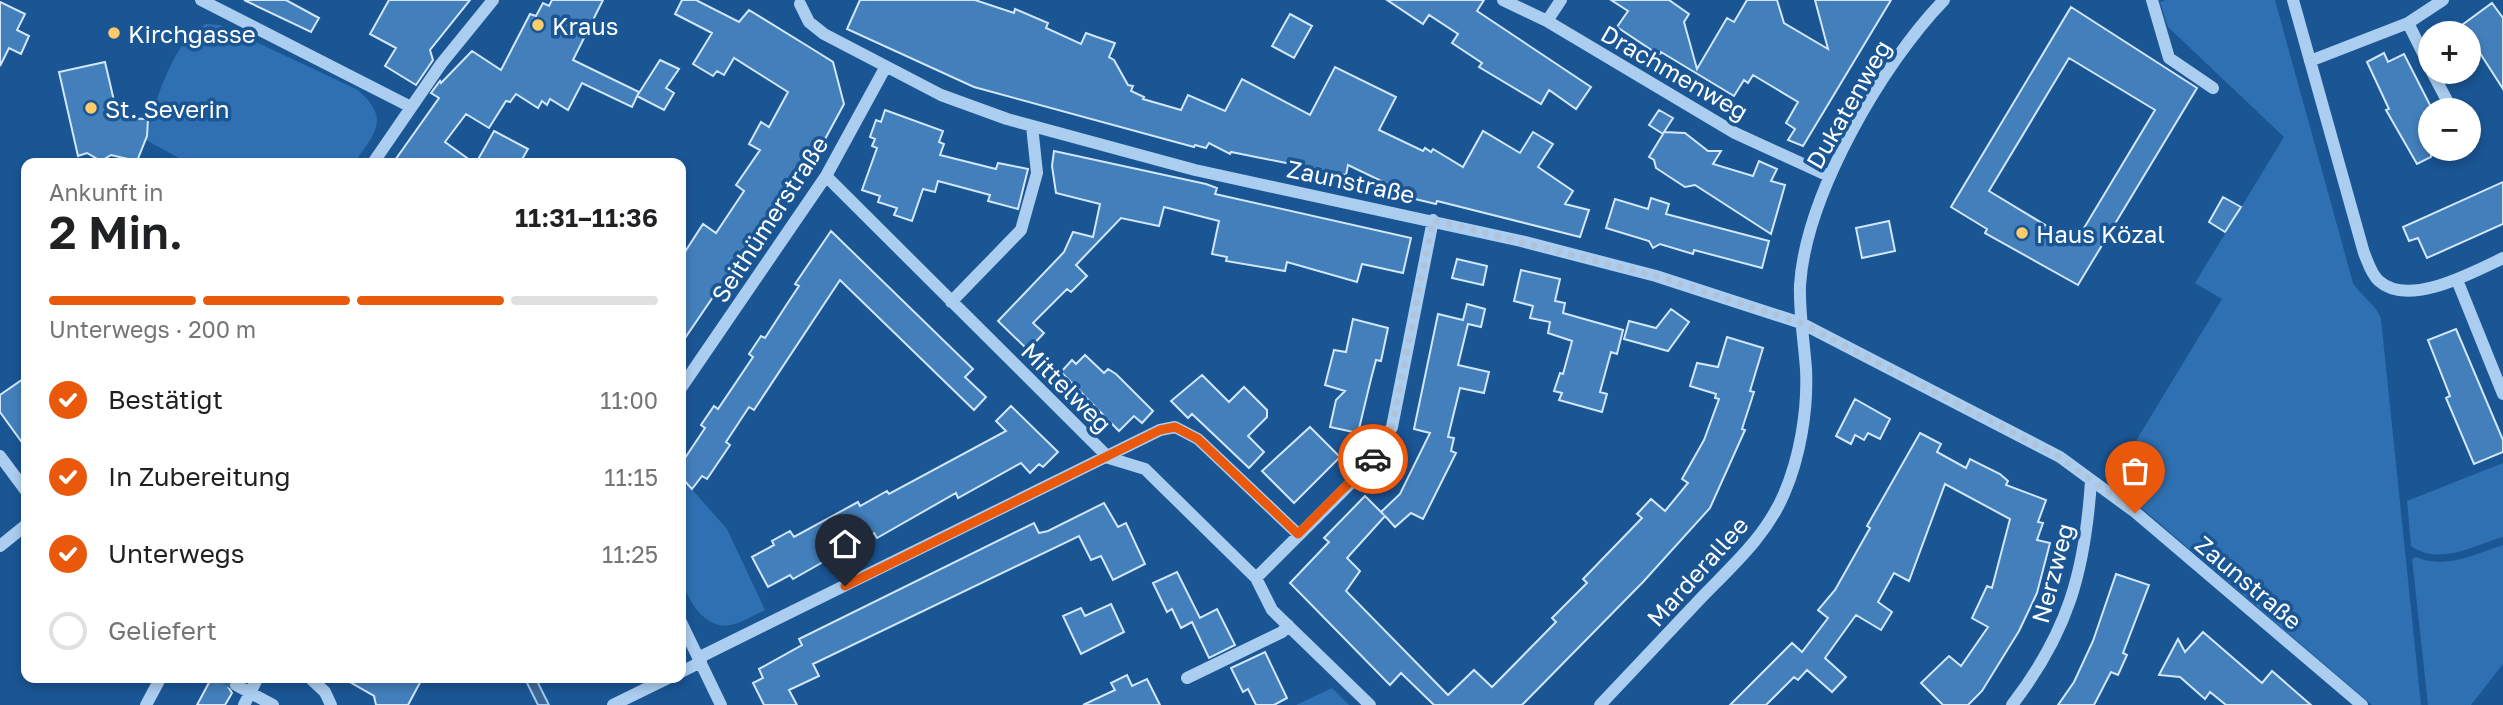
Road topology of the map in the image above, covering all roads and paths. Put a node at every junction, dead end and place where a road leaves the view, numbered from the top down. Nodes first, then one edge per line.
1 (201, 0) edge
2 (493, 0) edge
3 (786, 0) edge
4 (1503, 0) edge
5 (1561, 0) edge
6 (1944, 0) edge
7 (2152, 0) edge
8 (2293, 0) edge
9 (2443, 0) edge
10 (804, 2) edge
11 (1547, 21) junction
12 (2408, 23) junction
13 (2418, 43) edge
14 (2310, 61) junction
15 (885, 68) junction
16 (2213, 88) dead end
17 (411, 107) junction
18 (1032, 126) junction
19 (376, 158) edge
20 (826, 176) junction
21 (1829, 176) junction
22 (1433, 220) junction
23 (2503, 258) edge
24 (2457, 280) junction
25 (951, 302) junction
26 (1801, 323) junction
27 (686, 381) edge
28 (2503, 394) edge
29 (0, 456) edge
30 (1108, 458) junction
31 (2091, 481) junction
32 (21, 484) edge
33 (21, 529) edge
34 (1298, 534) junction
35 (0, 546) edge
36 (1256, 578) junction
37 (1288, 625) junction
38 (686, 633) edge
39 (699, 660) junction
40 (686, 669) edge
41 (1187, 678) dead end
42 (158, 683) edge
43 (255, 683) edge
44 (316, 683) edge
45 (658, 683) edge
46 (236, 685) tunnel mouth
47 (250, 692) junction
48 (146, 705) edge
49 (244, 705) edge
50 (273, 705) edge
51 (331, 705) edge
52 (613, 705) edge
53 (721, 705) edge
54 (1370, 705) edge
55 (1600, 705) edge
56 (2012, 705) edge
57 (2362, 705) edge

1 - 17 street
2 - 17 street
3 - 10 street, Zaunstraße
4 - 11 street, Drachmenweg
5 - 11 street
6 - 21 street, Dukatenweg
7 - 16 street
8 - 14 street
9 - 12 street
10 - 15 street, Zaunstraße
11 - 21 street, Drachmenweg
12 - 13 street
12 - 14 street
14 - 24 street
15 - 18 street, Zaunstraße
15 - 20 street, Seithümerstraße
17 - 19 street
18 - 22 street, Zaunstraße
18 - 25 street
20 - 25 street, Mittelweg
20 - 27 street, Seithümerstraße
21 - 26 street, Dukatenweg
22 - 26 street, Zaunstraße
22 - 34 street
23 - 24 street
24 - 28 street
25 - 30 street, Mittelweg
26 - 31 street, Zaunstraße
26 - 55 street, Marderallee
29 - 32 street
30 - 34 street
30 - 36 street, Mittelweg
30 - 39 street
31 - 56 street, Nerzweg
31 - 57 street, Zaunstraße
33 - 35 street
34 - 36 street
36 - 37 street, Mittelweg
37 - 41 street
37 - 54 street, Mittelweg
38 - 39 street
39 - 40 street
39 - 53 street
42 - 48 street
43 - 47 street
44 - 51 street
45 - 52 street
46 - 47 street
47 - 49 street
47 - 50 street

